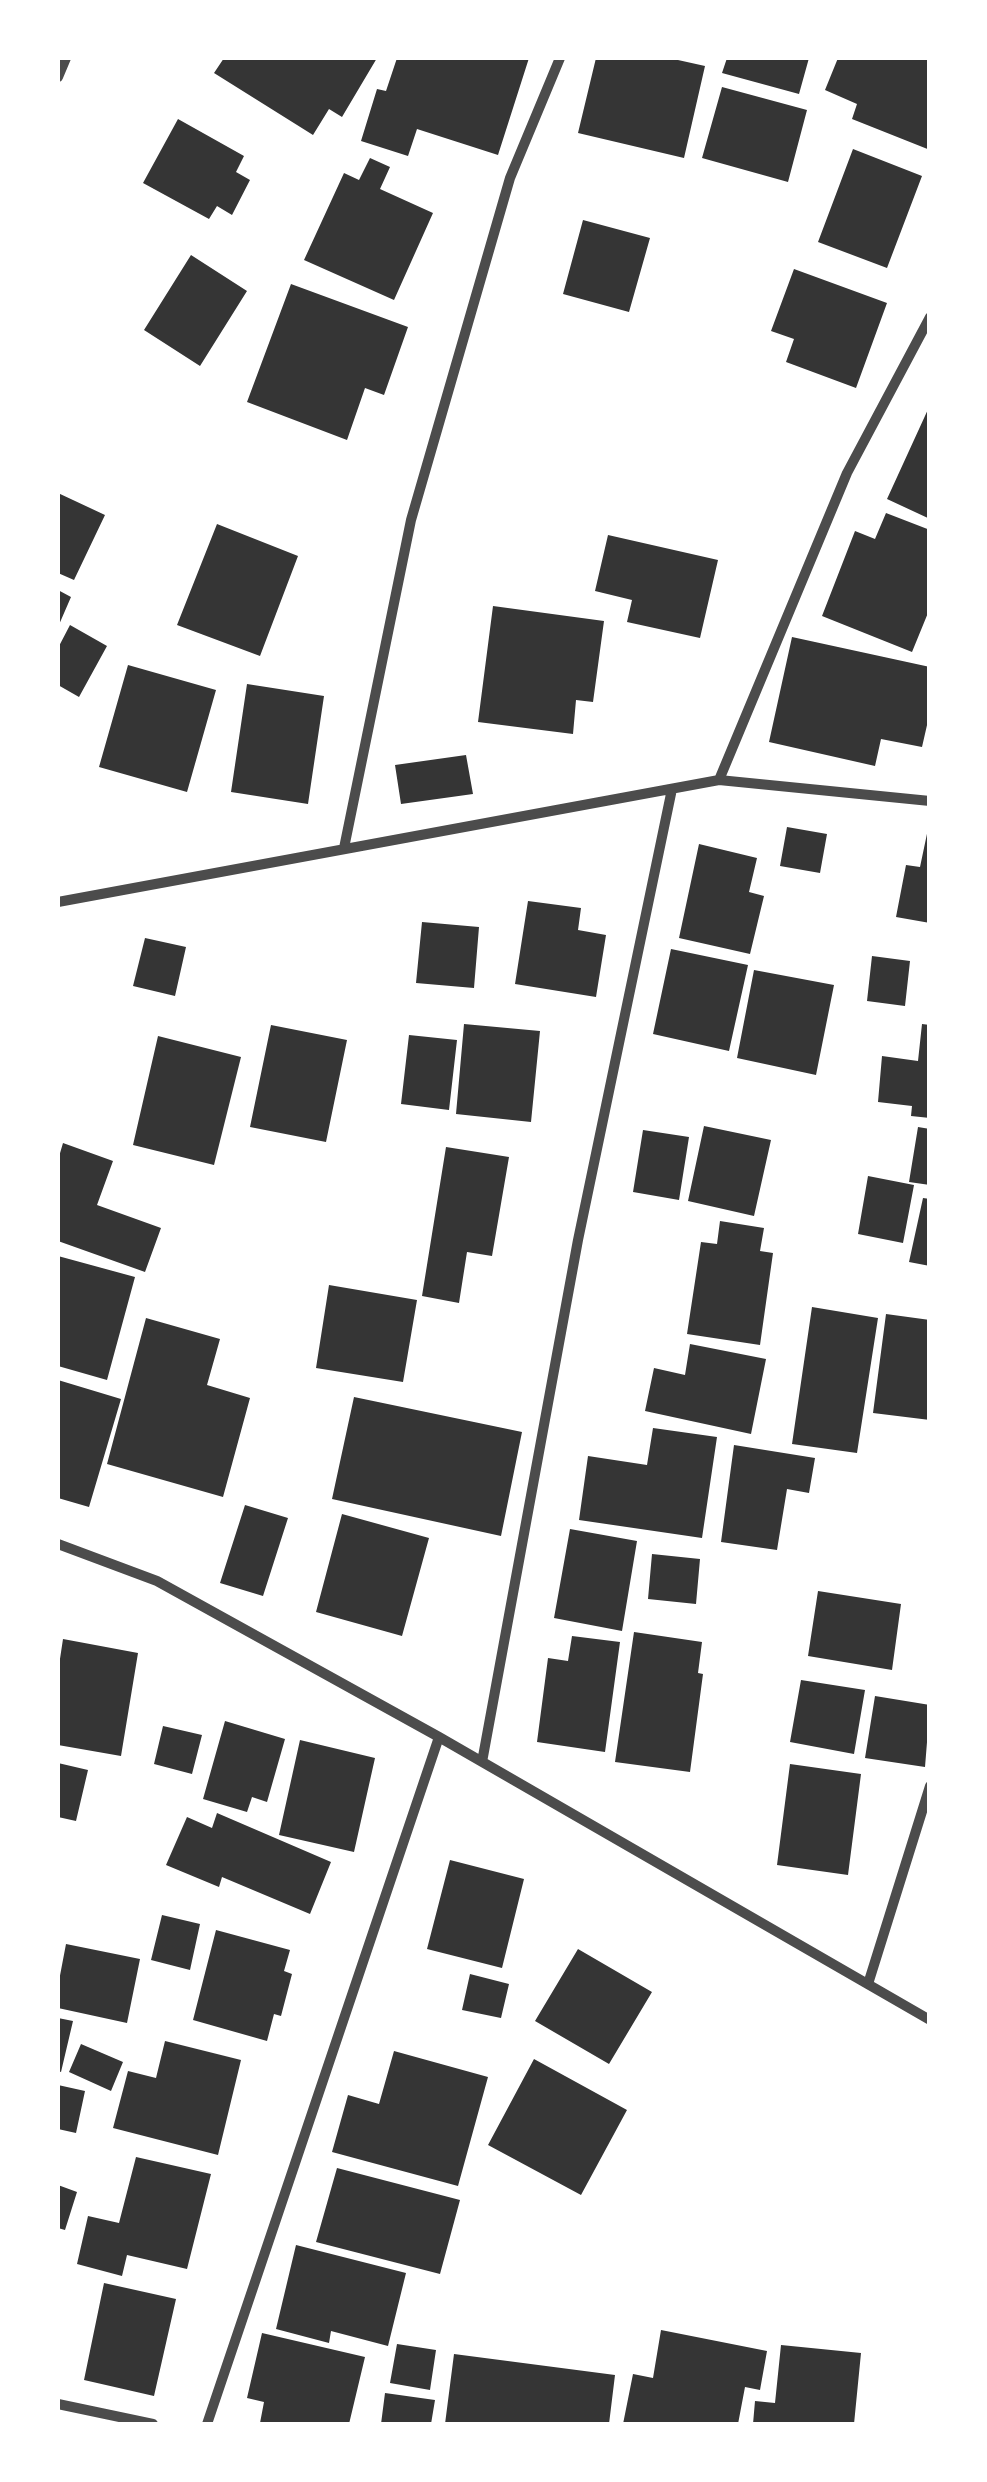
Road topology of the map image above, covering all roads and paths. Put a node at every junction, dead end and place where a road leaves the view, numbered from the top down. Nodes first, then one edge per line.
1 (66, 58) edge
2 (560, 58) edge
3 (58, 77) edge
4 (930, 317) edge
5 (719, 780) junction
6 (672, 789) junction
7 (930, 801) edge
8 (344, 848) junction
9 (58, 902) edge
10 (58, 1544) edge
11 (439, 1737) junction
12 (482, 1762) junction
13 (930, 1786) edge
14 (868, 1984) junction
15 (930, 2020) edge
16 (58, 2404) edge
17 (153, 2424) edge
18 (208, 2424) edge

1 - 3 street
2 - 8 street
4 - 5 street
5 - 6 street
5 - 7 street
6 - 8 street
6 - 12 street
8 - 9 street
10 - 11 street
11 - 12 street
11 - 18 street
12 - 14 street
13 - 14 street
14 - 15 street
16 - 17 street

